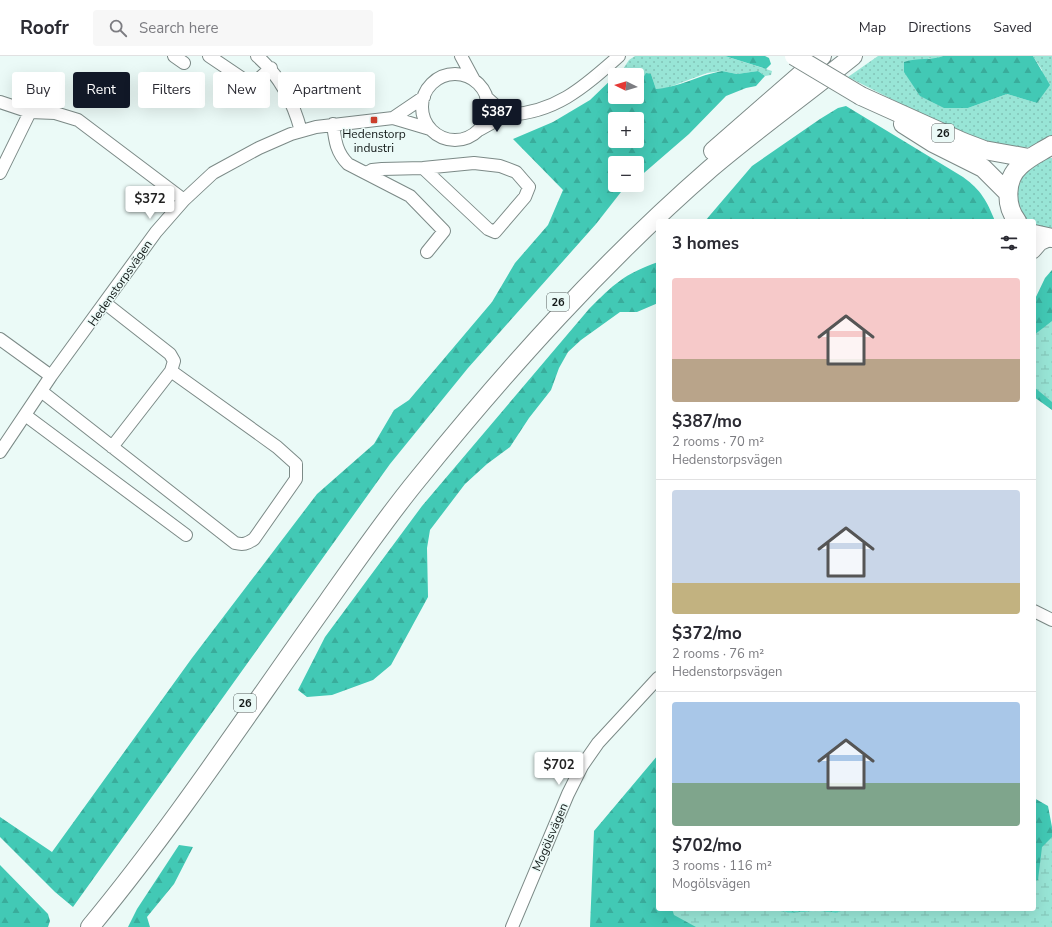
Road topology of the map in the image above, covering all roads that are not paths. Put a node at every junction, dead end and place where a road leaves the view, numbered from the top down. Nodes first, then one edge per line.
1 (174, 56) edge
2 (209, 56) edge
3 (257, 56) edge
4 (460, 56) edge
5 (794, 56) edge
6 (822, 56) edge
7 (853, 56) edge
8 (869, 56) edge
9 (614, 59) edge
10 (184, 63) dead end
11 (271, 68) junction
12 (447, 75) junction
13 (474, 80) junction
14 (812, 89) junction
15 (486, 96) junction
16 (861, 96) junction
17 (424, 97) junction
18 (0, 102) edge
19 (30, 112) junction
20 (506, 115) junction
21 (393, 118) junction
22 (334, 124) junction
23 (430, 129) junction
24 (301, 131) junction
25 (477, 131) junction
26 (1043, 153) edge
27 (423, 168) junction
28 (0, 173) edge
29 (367, 173) junction
30 (1008, 193) junction
31 (184, 200) junction
32 (1015, 219) edge
33 (1036, 234) edge
34 (1052, 238) edge
35 (1036, 250) edge
36 (427, 252) dead end
37 (105, 304) junction
38 (0, 339) edge
39 (171, 371) junction
40 (51, 376) junction
41 (41, 391) junction
42 (25, 415) junction
43 (112, 447) junction
44 (0, 452) edge
45 (186, 535) dead end
46 (1036, 611) edge
47 (1052, 620) edge
48 (656, 680) edge
49 (76, 927) edge
50 (90, 927) edge
51 (512, 927) edge

1 - 10 street
2 - 11 street
3 - 11 street
4 - 12 street
4 - 13 street
5 - 16 highway, 26, bridge
6 - 49 highway, 26
7 - 14 highway
8 - 14 highway, 26
9 - 20 street
11 - 24 street
12 - 13 street
12 - 17 street
13 - 15 street
14 - 50 highway, 26
15 - 20 street
15 - 25 street
16 - 26 highway, 26
16 - 30 highway, 26
17 - 21 street
17 - 23 street
18 - 19 street
19 - 28 street
19 - 31 street
20 - 25 street
21 - 22 street, Hedenstorpsvägen
21 - 23 street, Hedenstorpsvägen
22 - 24 street, Hedenstorpsvägen
22 - 29 street
23 - 25 street
24 - 31 street, Hedenstorpsvägen
26 - 30 highway
27 - 27 street
27 - 29 street
29 - 36 street
30 - 32 highway
31 - 37 street, Hedenstorpsvägen
33 - 34 highway
34 - 35 street
37 - 39 street
37 - 40 street, Hedenstorpsvägen
38 - 40 street
39 - 43 street
39 - 43 street
40 - 41 street, Hedenstorpsvägen
41 - 42 street, Hedenstorpsvägen
41 - 43 street
42 - 44 street, Hedenstorpsvägen
42 - 45 street
46 - 47 street
48 - 51 street, Mogölsvägen

